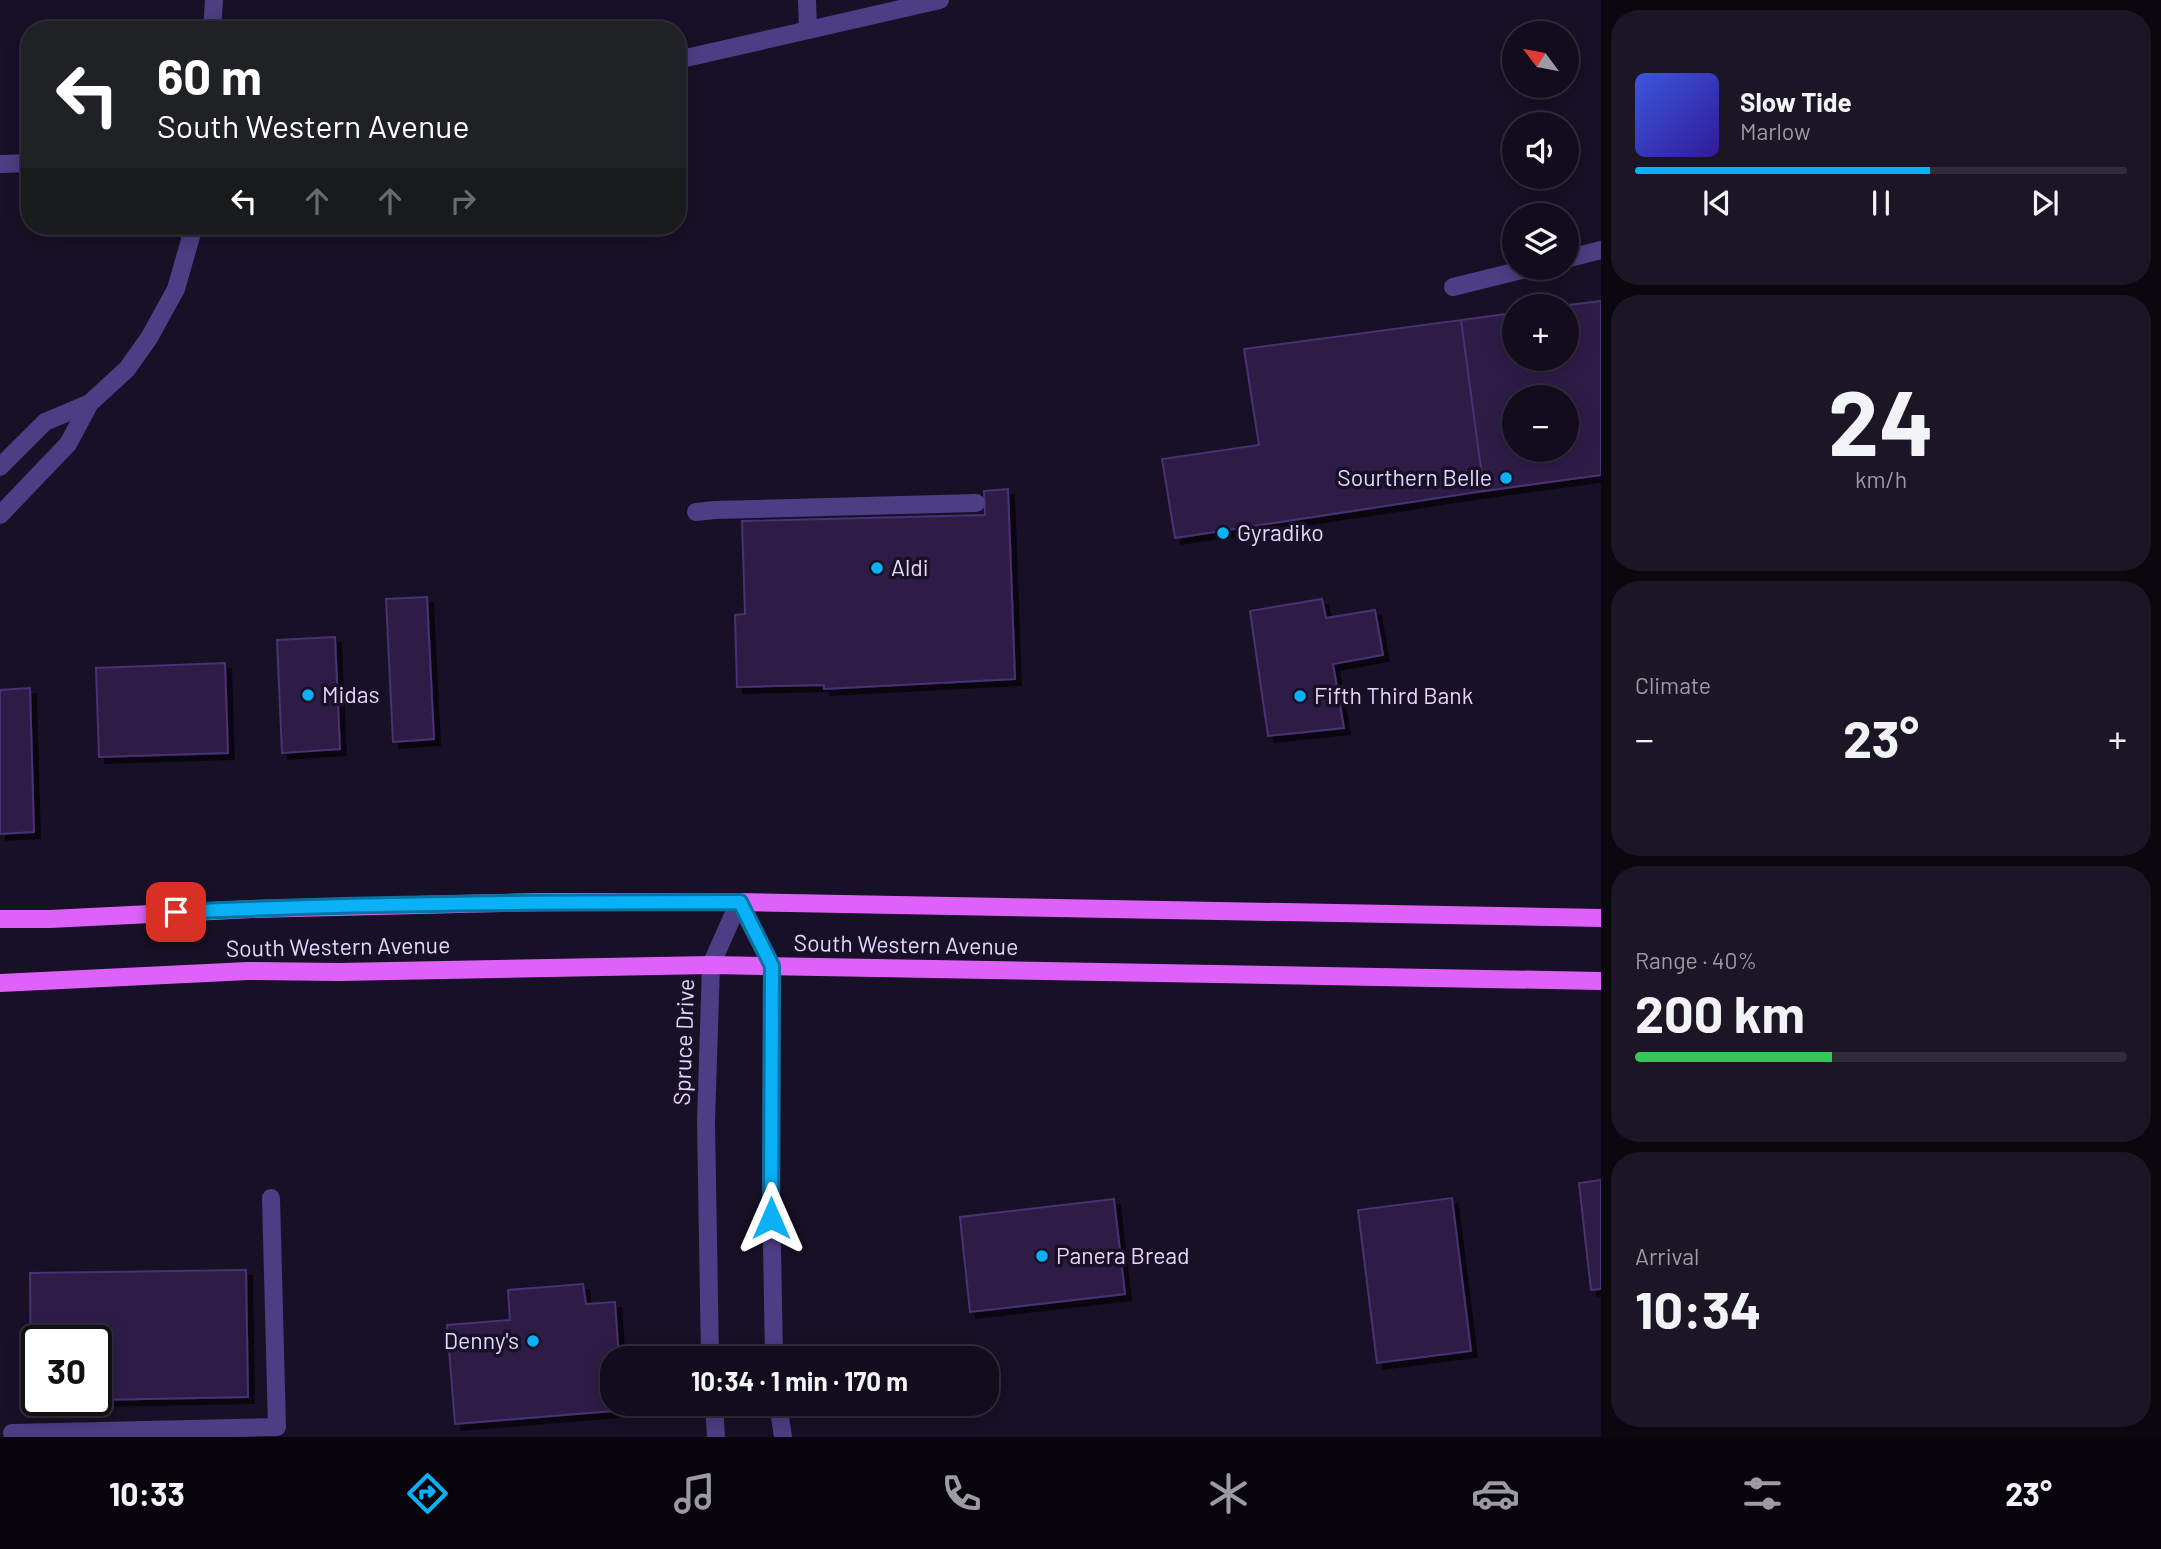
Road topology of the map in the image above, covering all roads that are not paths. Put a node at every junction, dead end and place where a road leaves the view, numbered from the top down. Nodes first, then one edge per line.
1 (214, 0) edge
2 (807, 0) edge
3 (940, 0) edge
4 (213, 21) edge
5 (808, 30) junction
6 (686, 58) edge
7 (21, 163) edge
8 (0, 164) edge
9 (191, 235) edge
10 (1601, 250) edge
11 (1579, 255) edge
12 (1502, 275) edge
13 (1452, 287) dead end
14 (90, 403) junction
15 (0, 467) edge
16 (976, 503) dead end
17 (696, 512) dead end
18 (0, 515) edge
19 (740, 902) junction
20 (1601, 918) edge
21 (0, 919) edge
22 (711, 965) junction
23 (772, 966) junction
24 (1601, 981) edge
25 (0, 983) edge
26 (271, 1198) dead end
27 (710, 1346) edge
28 (774, 1346) edge
29 (715, 1416) edge
30 (780, 1416) edge
31 (12, 1433) dead end
32 (716, 1437) edge
33 (783, 1437) edge

1 - 4 street
2 - 5 street
3 - 5 street
5 - 6 street
7 - 8 street
9 - 14 street
10 - 11 street
12 - 13 street
14 - 15 street
14 - 18 street
16 - 17 street
19 - 20 main road, South Western Avenue
19 - 21 main road, South Western Avenue
19 - 22 street, Spruce Drive
19 - 23 street
22 - 23 main road, South Western Avenue
22 - 25 main road, South Western Avenue
22 - 27 street, Spruce Drive
23 - 24 main road, South Western Avenue
23 - 28 street
26 - 31 street
29 - 32 street
30 - 33 street

